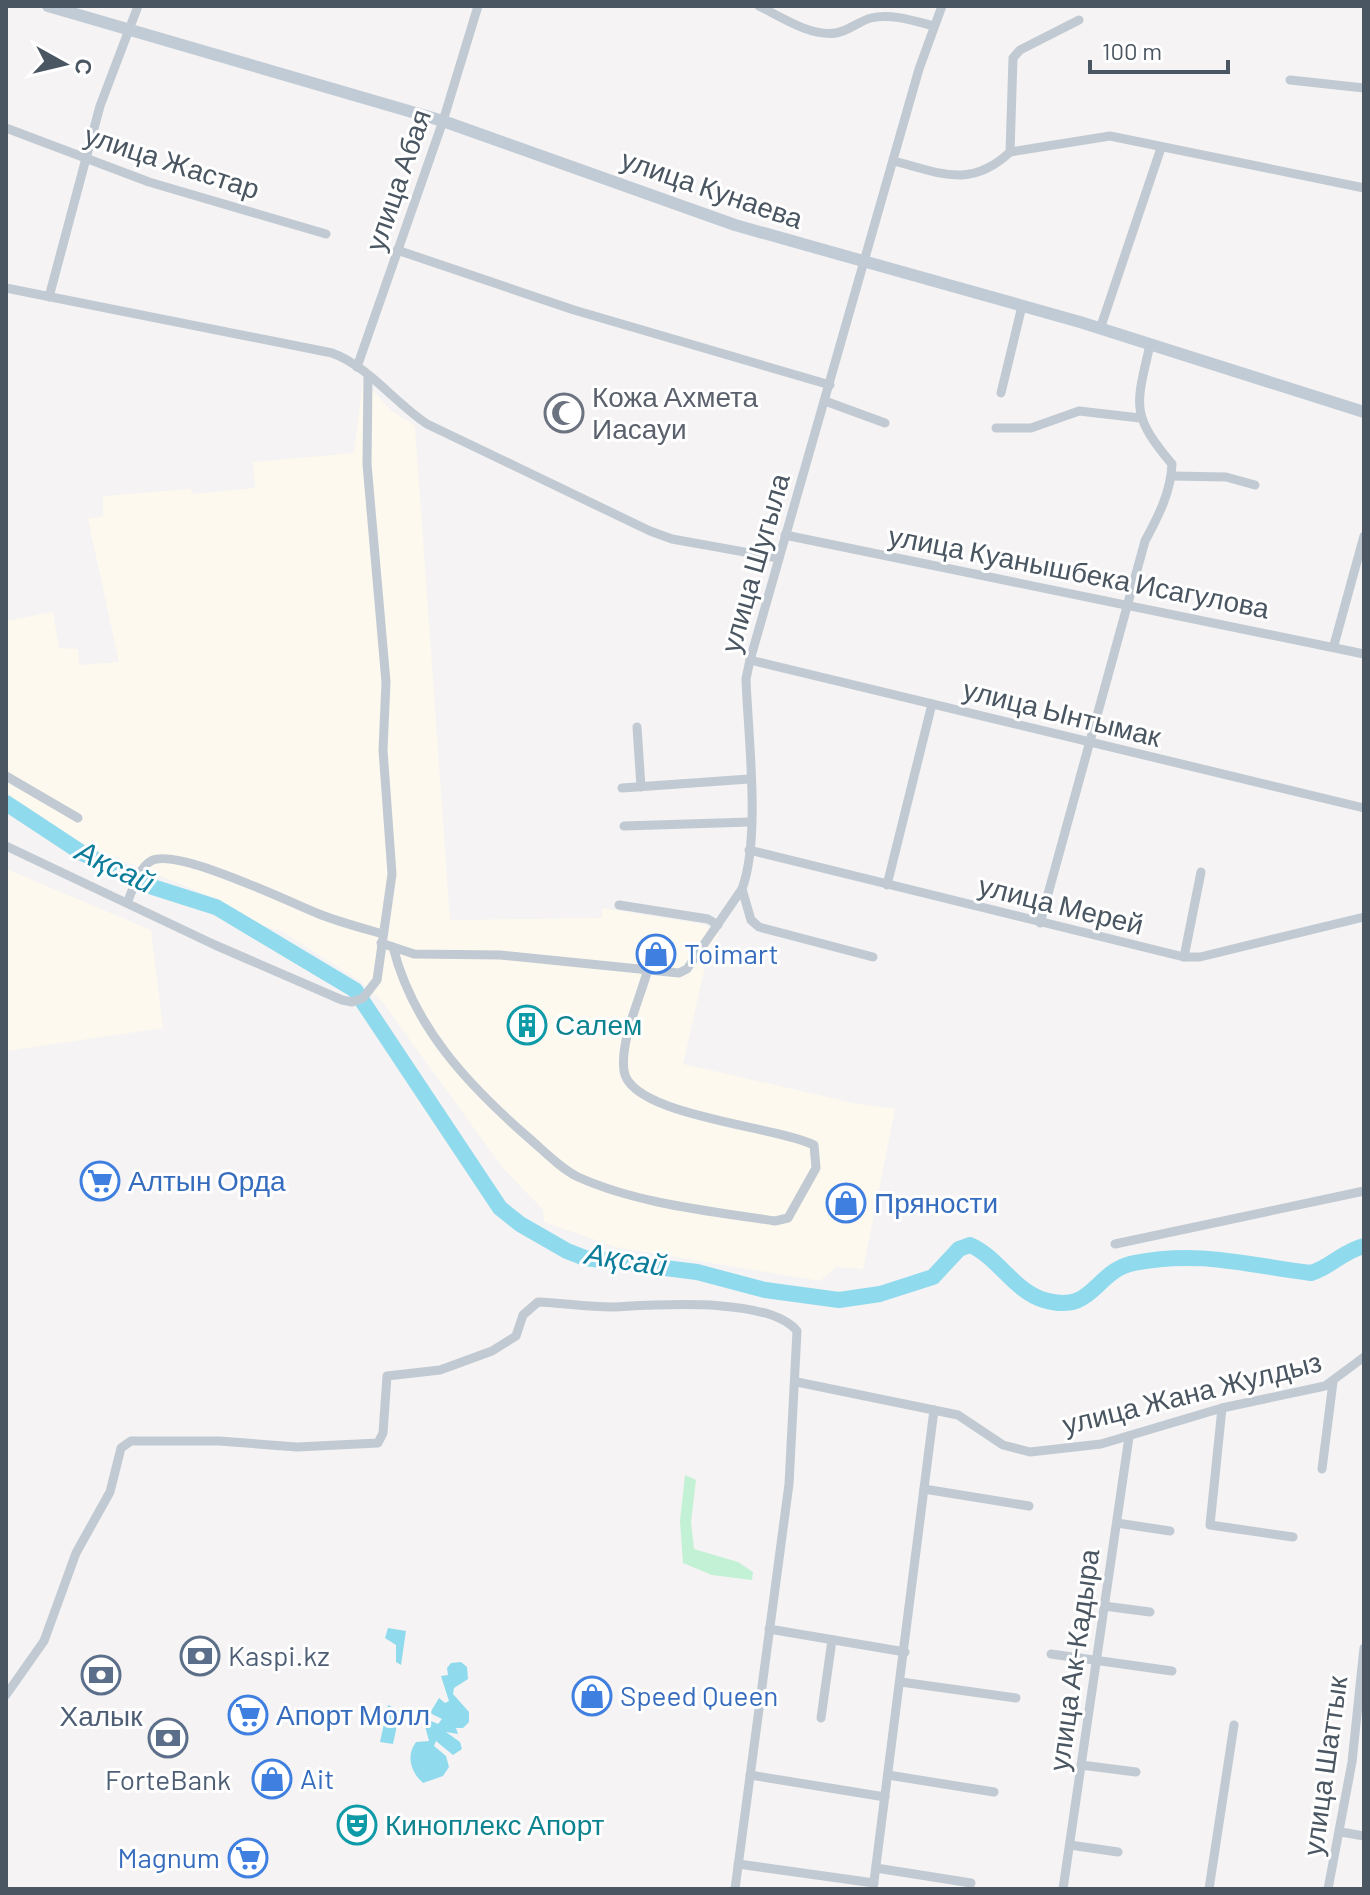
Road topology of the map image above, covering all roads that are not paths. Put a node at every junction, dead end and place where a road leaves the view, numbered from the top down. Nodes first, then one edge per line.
1 (48, 6) edge
2 (138, 6) edge
3 (478, 6) edge
4 (759, 6) edge
5 (942, 6) edge
6 (1079, 20) dead end
7 (934, 26) junction
8 (130, 29) junction
9 (1290, 80) dead end
10 (1364, 88) edge
11 (443, 121) junction
12 (6, 128) edge
13 (1161, 148) junction
14 (1010, 152) junction
15 (86, 157) junction
16 (894, 161) junction
17 (1364, 188) edge
18 (326, 234) dead end
19 (397, 250) junction
20 (866, 264) junction
21 (6, 288) edge
22 (49, 297) junction
23 (1022, 306) junction
24 (1100, 329) junction
25 (1150, 345) junction
26 (357, 367) junction
27 (368, 377) junction
28 (830, 385) junction
29 (1001, 393) dead end
30 (825, 401) junction
31 (1364, 412) edge
32 (1140, 418) junction
33 (885, 423) dead end
34 (996, 428) dead end
35 (1172, 476) junction
36 (1255, 485) dead end
37 (785, 535) junction
38 (1364, 536) edge
39 (778, 558) junction
40 (1126, 606) junction
41 (1334, 645) junction
42 (1364, 654) edge
43 (750, 660) junction
44 (932, 704) junction
45 (637, 727) dead end
46 (1090, 742) junction
47 (6, 776) edge
48 (749, 779) junction
49 (641, 787) junction
50 (622, 788) dead end
51 (1364, 808) edge
52 (78, 818) dead end
53 (750, 822) junction
54 (624, 826) dead end
55 (6, 846) edge
56 (749, 850) junction
57 (1201, 872) dead end
58 (887, 885) junction
59 (742, 889) junction
60 (127, 903) junction
61 (619, 905) dead end
62 (1364, 917) edge
63 (1040, 923) junction
64 (718, 925) junction
65 (382, 939) junction
66 (393, 947) junction
67 (873, 957) dead end
68 (1184, 957) junction
69 (648, 969) junction
70 (1364, 1191) edge
71 (1115, 1244) dead end
72 (1364, 1357) edge
73 (797, 1382) junction
74 (1333, 1382) junction
75 (1222, 1408) junction
76 (934, 1410) junction
77 (1129, 1437) junction
78 (1322, 1469) dead end
79 (924, 1489) junction
80 (1029, 1506) dead end
81 (1117, 1523) junction
82 (1170, 1531) dead end
83 (1293, 1537) dead end
84 (1104, 1606) junction
85 (1150, 1612) dead end
86 (769, 1629) junction
87 (832, 1640) junction
88 (1364, 1648) edge
89 (905, 1652) junction
90 (1051, 1654) dead end
91 (1096, 1661) junction
92 (1172, 1671) dead end
93 (901, 1682) junction
94 (6, 1695) edge
95 (1016, 1698) dead end
96 (821, 1718) dead end
97 (1234, 1725) dead end
98 (1360, 1733) edge
99 (1081, 1765) junction
100 (1136, 1772) dead end
101 (750, 1775) junction
102 (888, 1775) junction
103 (994, 1792) dead end
104 (885, 1797) junction
105 (1341, 1832) junction
106 (1364, 1836) edge
107 (1070, 1845) junction
108 (1118, 1852) dead end
109 (738, 1864) junction
110 (876, 1868) junction
111 (971, 1883) dead end
112 (874, 1886) edge
113 (735, 1889) edge
114 (1063, 1889) edge
115 (1209, 1889) edge
116 (1328, 1889) edge

1 - 8 main road, улица Кунаева
2 - 8 street
3 - 11 street, улица Абая
4 - 7 street
5 - 7 street, улица Шугыла
6 - 14 street
7 - 16 street, улица Шугыла
8 - 11 main road, улица Кунаева
8 - 15 street
9 - 10 street
11 - 19 street, улица Абая
11 - 20 main road, улица Кунаева
12 - 15 street, улица Жастар
13 - 14 street
13 - 17 street
13 - 24 street
14 - 16 street
15 - 18 street, улица Жастар
15 - 22 street
16 - 20 street, улица Шугыла
19 - 26 street, улица Абая
19 - 28 street
20 - 23 main road, улица Кунаева
20 - 28 street, улица Шугыла
21 - 22 street
22 - 26 street
23 - 24 main road, улица Кунаева
23 - 29 street
24 - 25 main road, улица Кунаева
25 - 31 main road, улица Кунаева
25 - 32 street
26 - 27 street
27 - 39 street
27 - 65 street
28 - 30 street, улица Шугыла
30 - 33 street
30 - 37 street, улица Шугыла
32 - 34 street
32 - 35 street
35 - 36 street
35 - 40 street
37 - 39 street, улица Шугыла
37 - 40 street, улица Куанышбека Исагулова
38 - 41 street
39 - 43 street, улица Шугыла
40 - 41 street, улица Куанышбека Исагулова
40 - 46 street
41 - 42 street, улица Куанышбека Исагулова
43 - 44 street, улица Ынтымак
43 - 48 street, улица Шугыла
44 - 46 street, улица Ынтымак
44 - 58 street
45 - 49 street
46 - 51 street, улица Ынтымак
46 - 63 street
47 - 52 street
48 - 49 street
48 - 53 street, улица Шугыла
49 - 50 street
53 - 54 street
53 - 56 street, улица Шугыла
55 - 60 street
56 - 58 street, улица Мерей
56 - 59 street, улица Шугыла
57 - 68 street
58 - 63 street, улица Мерей
59 - 64 street, улица Шугыла
59 - 67 street
60 - 65 street, улица Шугыла
60 - 65 street
61 - 64 street
62 - 68 street, улица Мерей
63 - 68 street, улица Мерей
64 - 69 street, улица Шугыла
65 - 66 street, улица Шугыла
66 - 69 street, улица Шугыла
66 - 69 street
70 - 71 street
72 - 74 street, улица Жана Жулдыз
73 - 76 street, улица Жана Жулдыз
73 - 86 street
73 - 94 street
74 - 75 street, улица Жана Жулдыз
74 - 78 street
75 - 77 street, улица Жана Жулдыз
75 - 83 street
76 - 77 street, улица Жана Жулдыз
76 - 79 street
77 - 81 street, улица Ак-Кадыра
79 - 80 street
79 - 89 street
81 - 82 street
81 - 84 street, улица Ак-Кадыра
84 - 85 street
84 - 91 street, улица Ак-Кадыра
86 - 87 street
86 - 101 street
87 - 89 street
87 - 96 street
88 - 98 street, улица Шаттык
89 - 93 street
90 - 91 street
91 - 92 street
91 - 99 street, улица Ак-Кадыра
93 - 95 street
93 - 102 street
97 - 115 street
98 - 105 street, улица Шаттык
99 - 100 street
99 - 107 street, улица Ак-Кадыра
101 - 104 street
101 - 109 street
102 - 103 street
102 - 104 street
104 - 110 street
105 - 106 street
105 - 116 street, улица Шаттык
107 - 108 street
107 - 114 street, улица Ак-Кадыра
109 - 112 street
109 - 113 street
110 - 111 street
110 - 112 street

